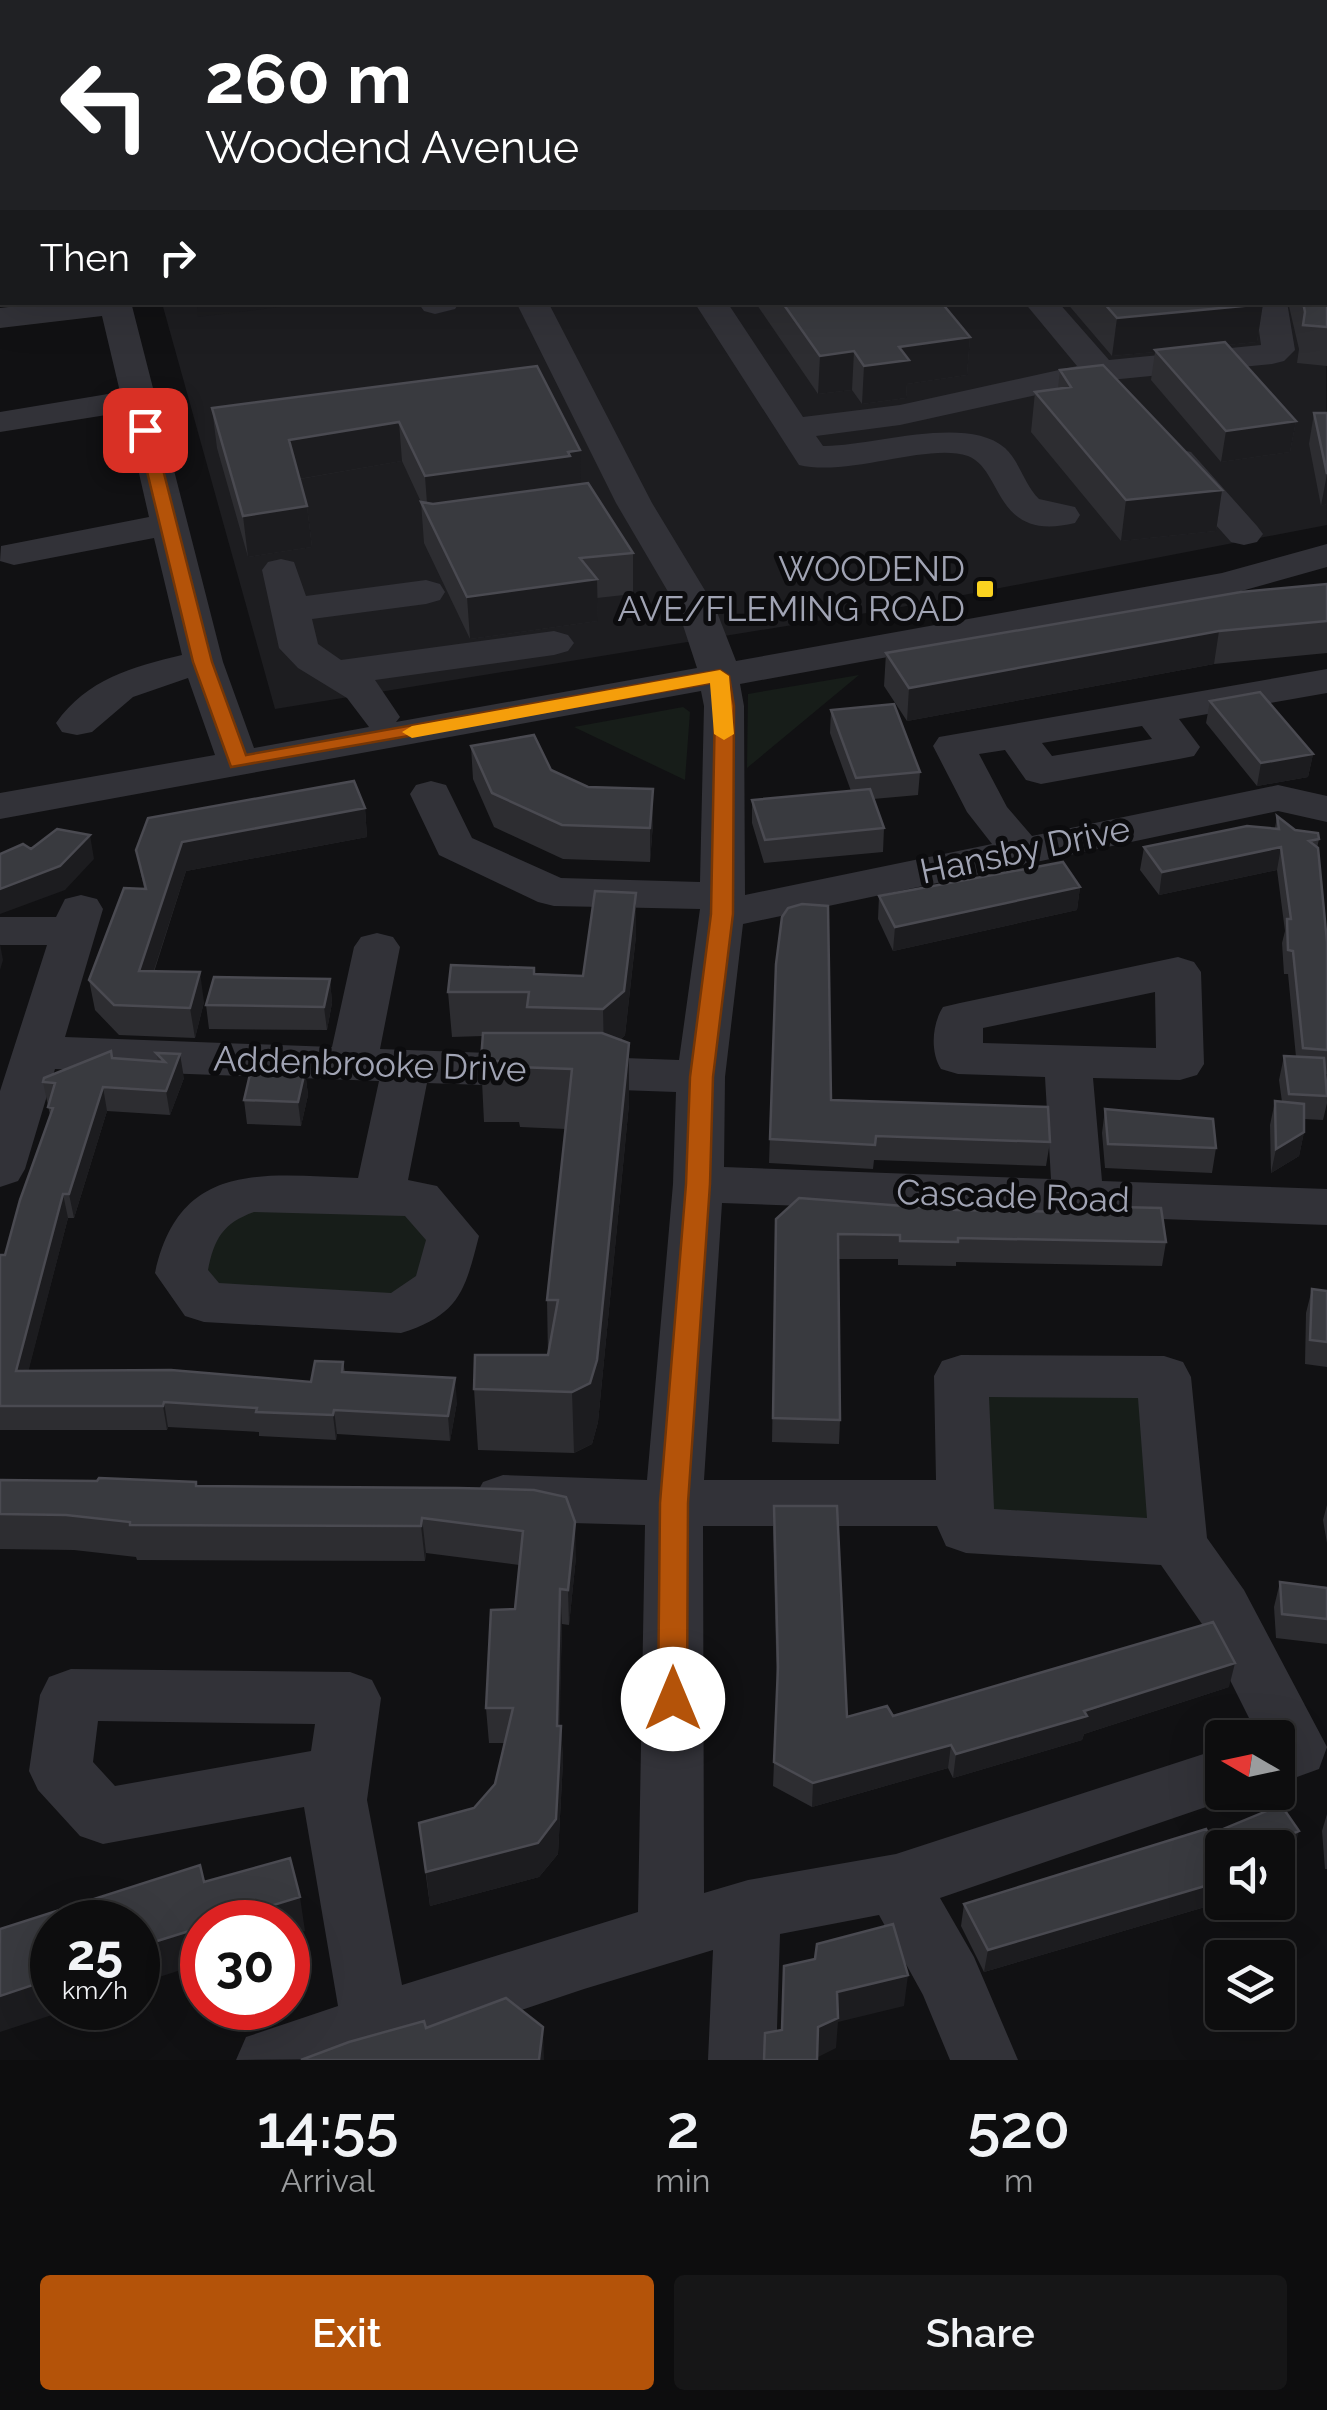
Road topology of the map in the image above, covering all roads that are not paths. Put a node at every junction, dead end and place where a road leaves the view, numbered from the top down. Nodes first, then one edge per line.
1 (108, 305) edge
2 (116, 305) edge
3 (533, 305) edge
4 (712, 305) edge
5 (1043, 305) edge
6 (1262, 314) edge
7 (0, 318) edge
8 (1100, 370) junction
9 (137, 400) junction
10 (1126, 400) edge
11 (0, 422) edge
12 (792, 429) junction
13 (1152, 430) edge
14 (1062, 515) dead end
15 (170, 524) junction
16 (1244, 534) dead end
17 (14, 554) dead end
18 (1327, 554) edge
19 (281, 570) dead end
20 (426, 592) dead end
21 (290, 610) junction
22 (554, 643) dead end
23 (202, 662) junction
24 (718, 667) junction
25 (338, 672) junction
26 (1327, 681) edge
27 (379, 718) junction
28 (76, 724) dead end
29 (236, 752) junction
30 (0, 782) edge
31 (431, 794) dead end
32 (0, 806) edge
33 (1327, 809) edge
34 (1020, 850) junction
35 (722, 905) junction
36 (8, 932) edge
37 (377, 946) dead end
38 (38, 1052) junction
39 (353, 1062) junction
40 (1068, 1062) dead end
41 (406, 1066) junction
42 (702, 1077) junction
43 (0, 1169) edge
44 (698, 1184) junction
45 (380, 1196) junction
46 (1078, 1198) junction
47 (1327, 1207) edge
48 (456, 1497) edge
49 (674, 1503) junction
50 (965, 1503) junction
51 (1178, 1543) junction
52 (1300, 1750) edge
53 (338, 1772) dead end
54 (1205, 1781) edge
55 (896, 1883) junction
56 (748, 1910) junction
57 (672, 1933) junction
58 (376, 2028) junction
59 (270, 2060) edge
60 (742, 2060) edge
61 (984, 2060) edge

1 - 7 street
2 - 9 street
3 - 24 street
4 - 12 street
5 - 8 street
6 - 8 street
8 - 10 street
8 - 12 street
9 - 11 street
9 - 15 street
12 - 14 street
13 - 16 street
15 - 17 street
15 - 23 street
18 - 24 street
19 - 21 street
20 - 21 street
21 - 25 street
22 - 25 street
23 - 28 street
23 - 29 street
24 - 27 street
24 - 29 street
24 - 35 street
25 - 27 street
26 - 34 street
27 - 29 street
29 - 30 street
29 - 32 street
31 - 35 street, Hansby Drive
33 - 34 street, Hansby Drive
34 - 35 street, Hansby Drive
35 - 42 street
36 - 38 street
37 - 39 street
38 - 39 street, Addenbrooke Drive
38 - 43 street
39 - 41 street, Addenbrooke Drive
40 - 46 street
41 - 42 street, Addenbrooke Drive
41 - 45 street
42 - 44 street
44 - 46 street, Cascade Road
44 - 49 street
45 - 45 street
46 - 47 street, Cascade Road
48 - 49 street
49 - 50 street
49 - 57 street
50 - 51 street
50 - 51 street
51 - 52 street
53 - 58 street
54 - 55 street
55 - 56 street
55 - 61 street
56 - 57 street
56 - 60 street
57 - 58 street
58 - 59 street

